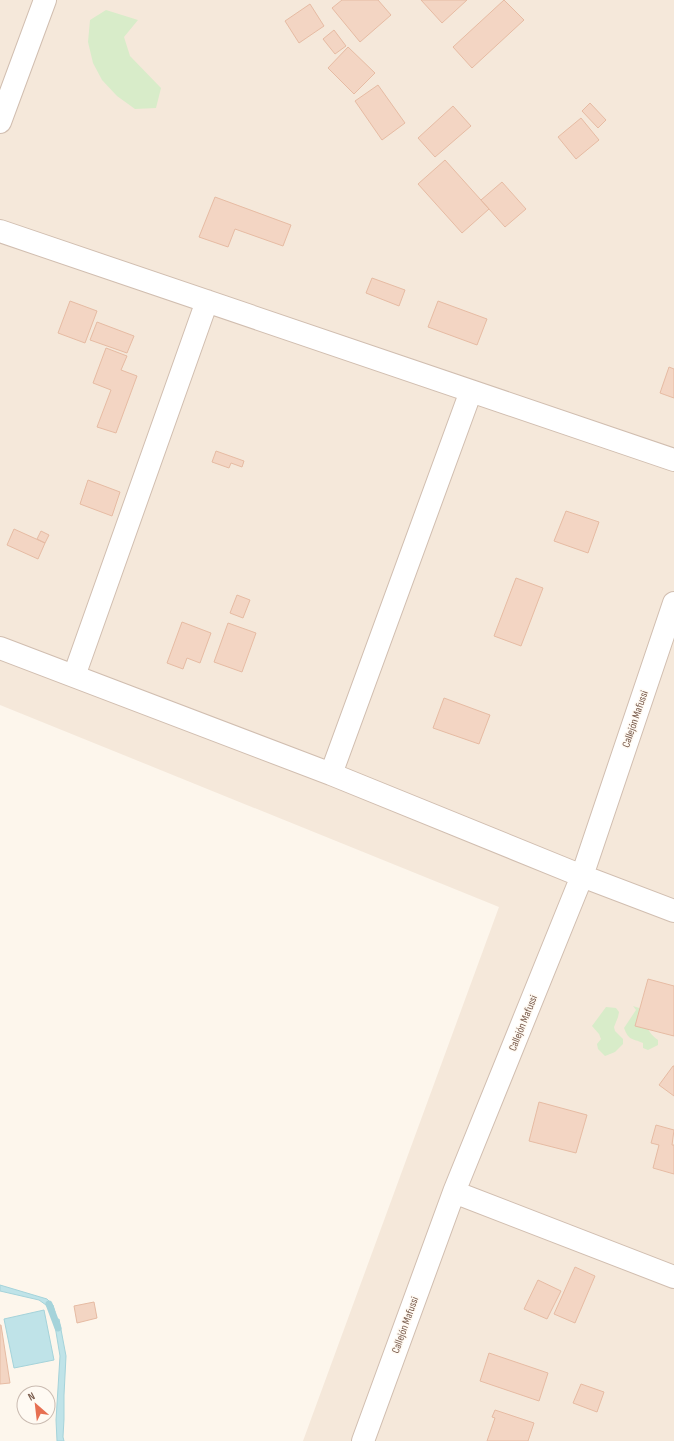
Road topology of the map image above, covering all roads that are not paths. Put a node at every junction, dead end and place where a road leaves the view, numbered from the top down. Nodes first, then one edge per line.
1 (45, 0) edge
2 (0, 122) edge
3 (0, 231) edge
4 (207, 301) junction
5 (471, 391) junction
6 (674, 460) edge
7 (674, 603) edge
8 (0, 648) edge
9 (74, 676) junction
10 (331, 774) junction
11 (582, 876) junction
12 (674, 911) edge
13 (454, 1192) junction
14 (674, 1277) edge
15 (363, 1441) edge

1 - 2 street
3 - 4 street
4 - 5 street
4 - 9 street
5 - 6 street
5 - 10 street
7 - 11 street, Callejón Mafussi
8 - 9 street
9 - 10 street
10 - 11 street
11 - 12 street
11 - 13 street, Callejón Mafussi
13 - 14 street
13 - 15 street, Callejón Mafussi

